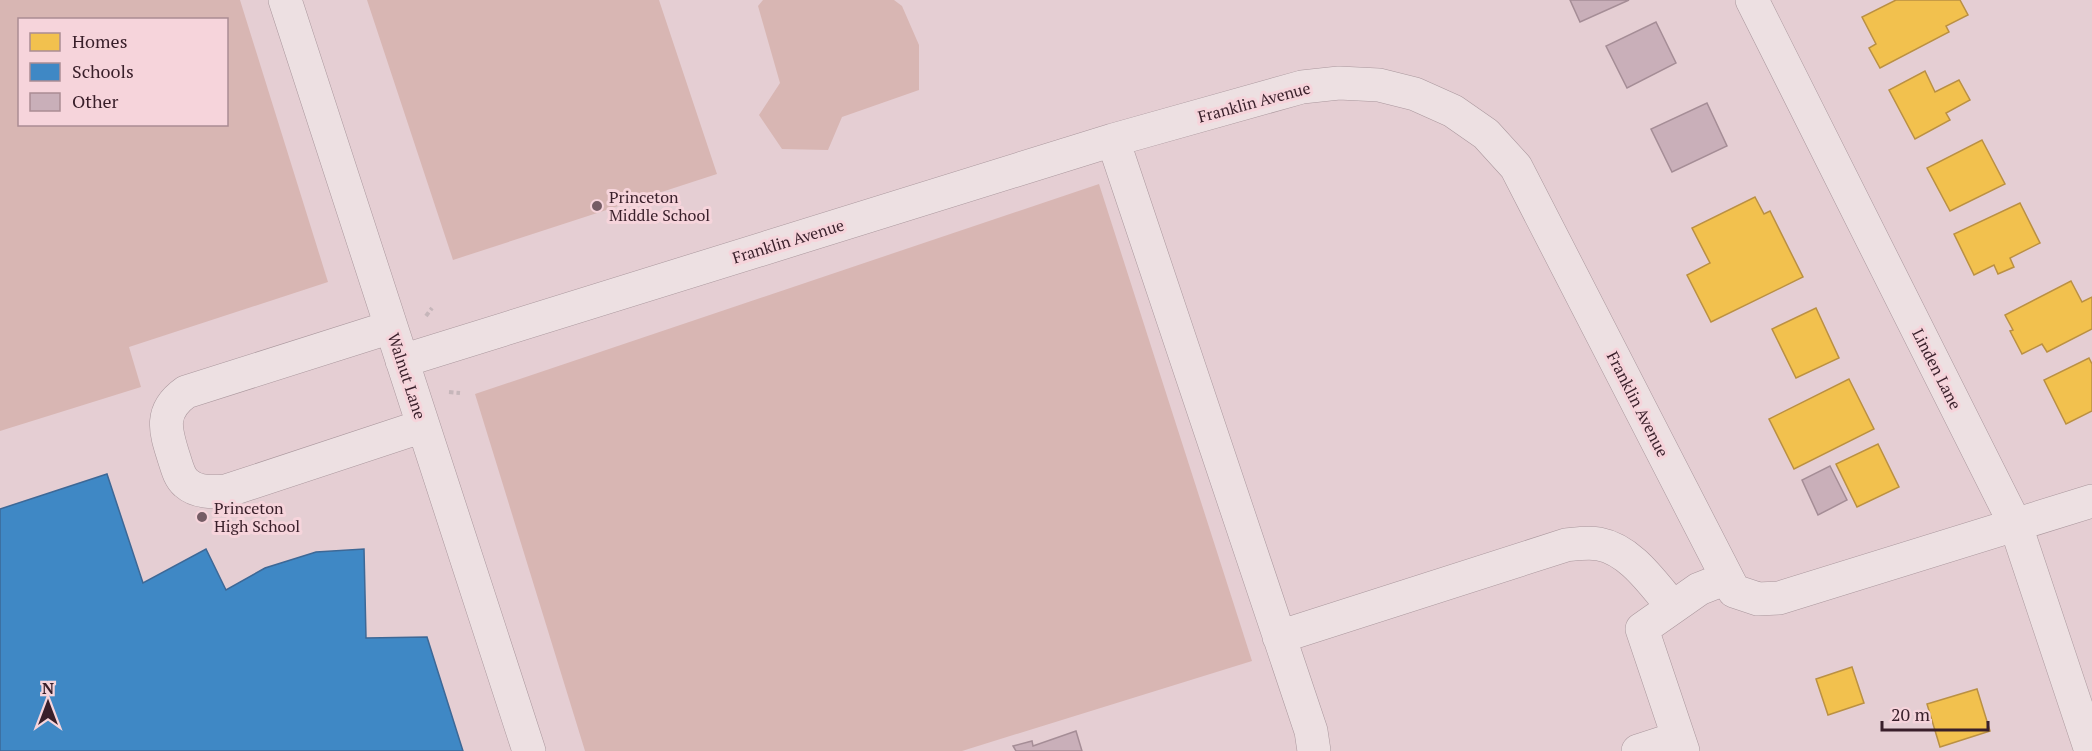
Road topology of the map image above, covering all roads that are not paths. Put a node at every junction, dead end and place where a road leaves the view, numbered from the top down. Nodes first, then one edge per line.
1 (285, 0) edge
2 (1752, 0) edge
3 (1113, 140) junction
4 (391, 327) junction
5 (402, 362) junction
6 (423, 426) junction
7 (2092, 501) edge
8 (2016, 526) junction
9 (1727, 578) junction
10 (1673, 607) junction
11 (1279, 637) junction
12 (1680, 745) edge
13 (529, 751) edge
14 (1314, 751) edge
15 (1638, 751) edge
16 (2091, 751) edge

1 - 4 street, Walnut Lane
2 - 8 street, Linden Lane
3 - 5 street, Franklin Avenue
3 - 9 street, Franklin Avenue
3 - 11 street
4 - 5 street, Walnut Lane
4 - 6 street
5 - 6 street, Walnut Lane
6 - 13 street, Walnut Lane
7 - 8 street, Franklin Avenue
8 - 9 street, Franklin Avenue
8 - 16 street, Linden Lane
9 - 10 street
10 - 11 street
10 - 12 street
11 - 14 street
12 - 15 street

